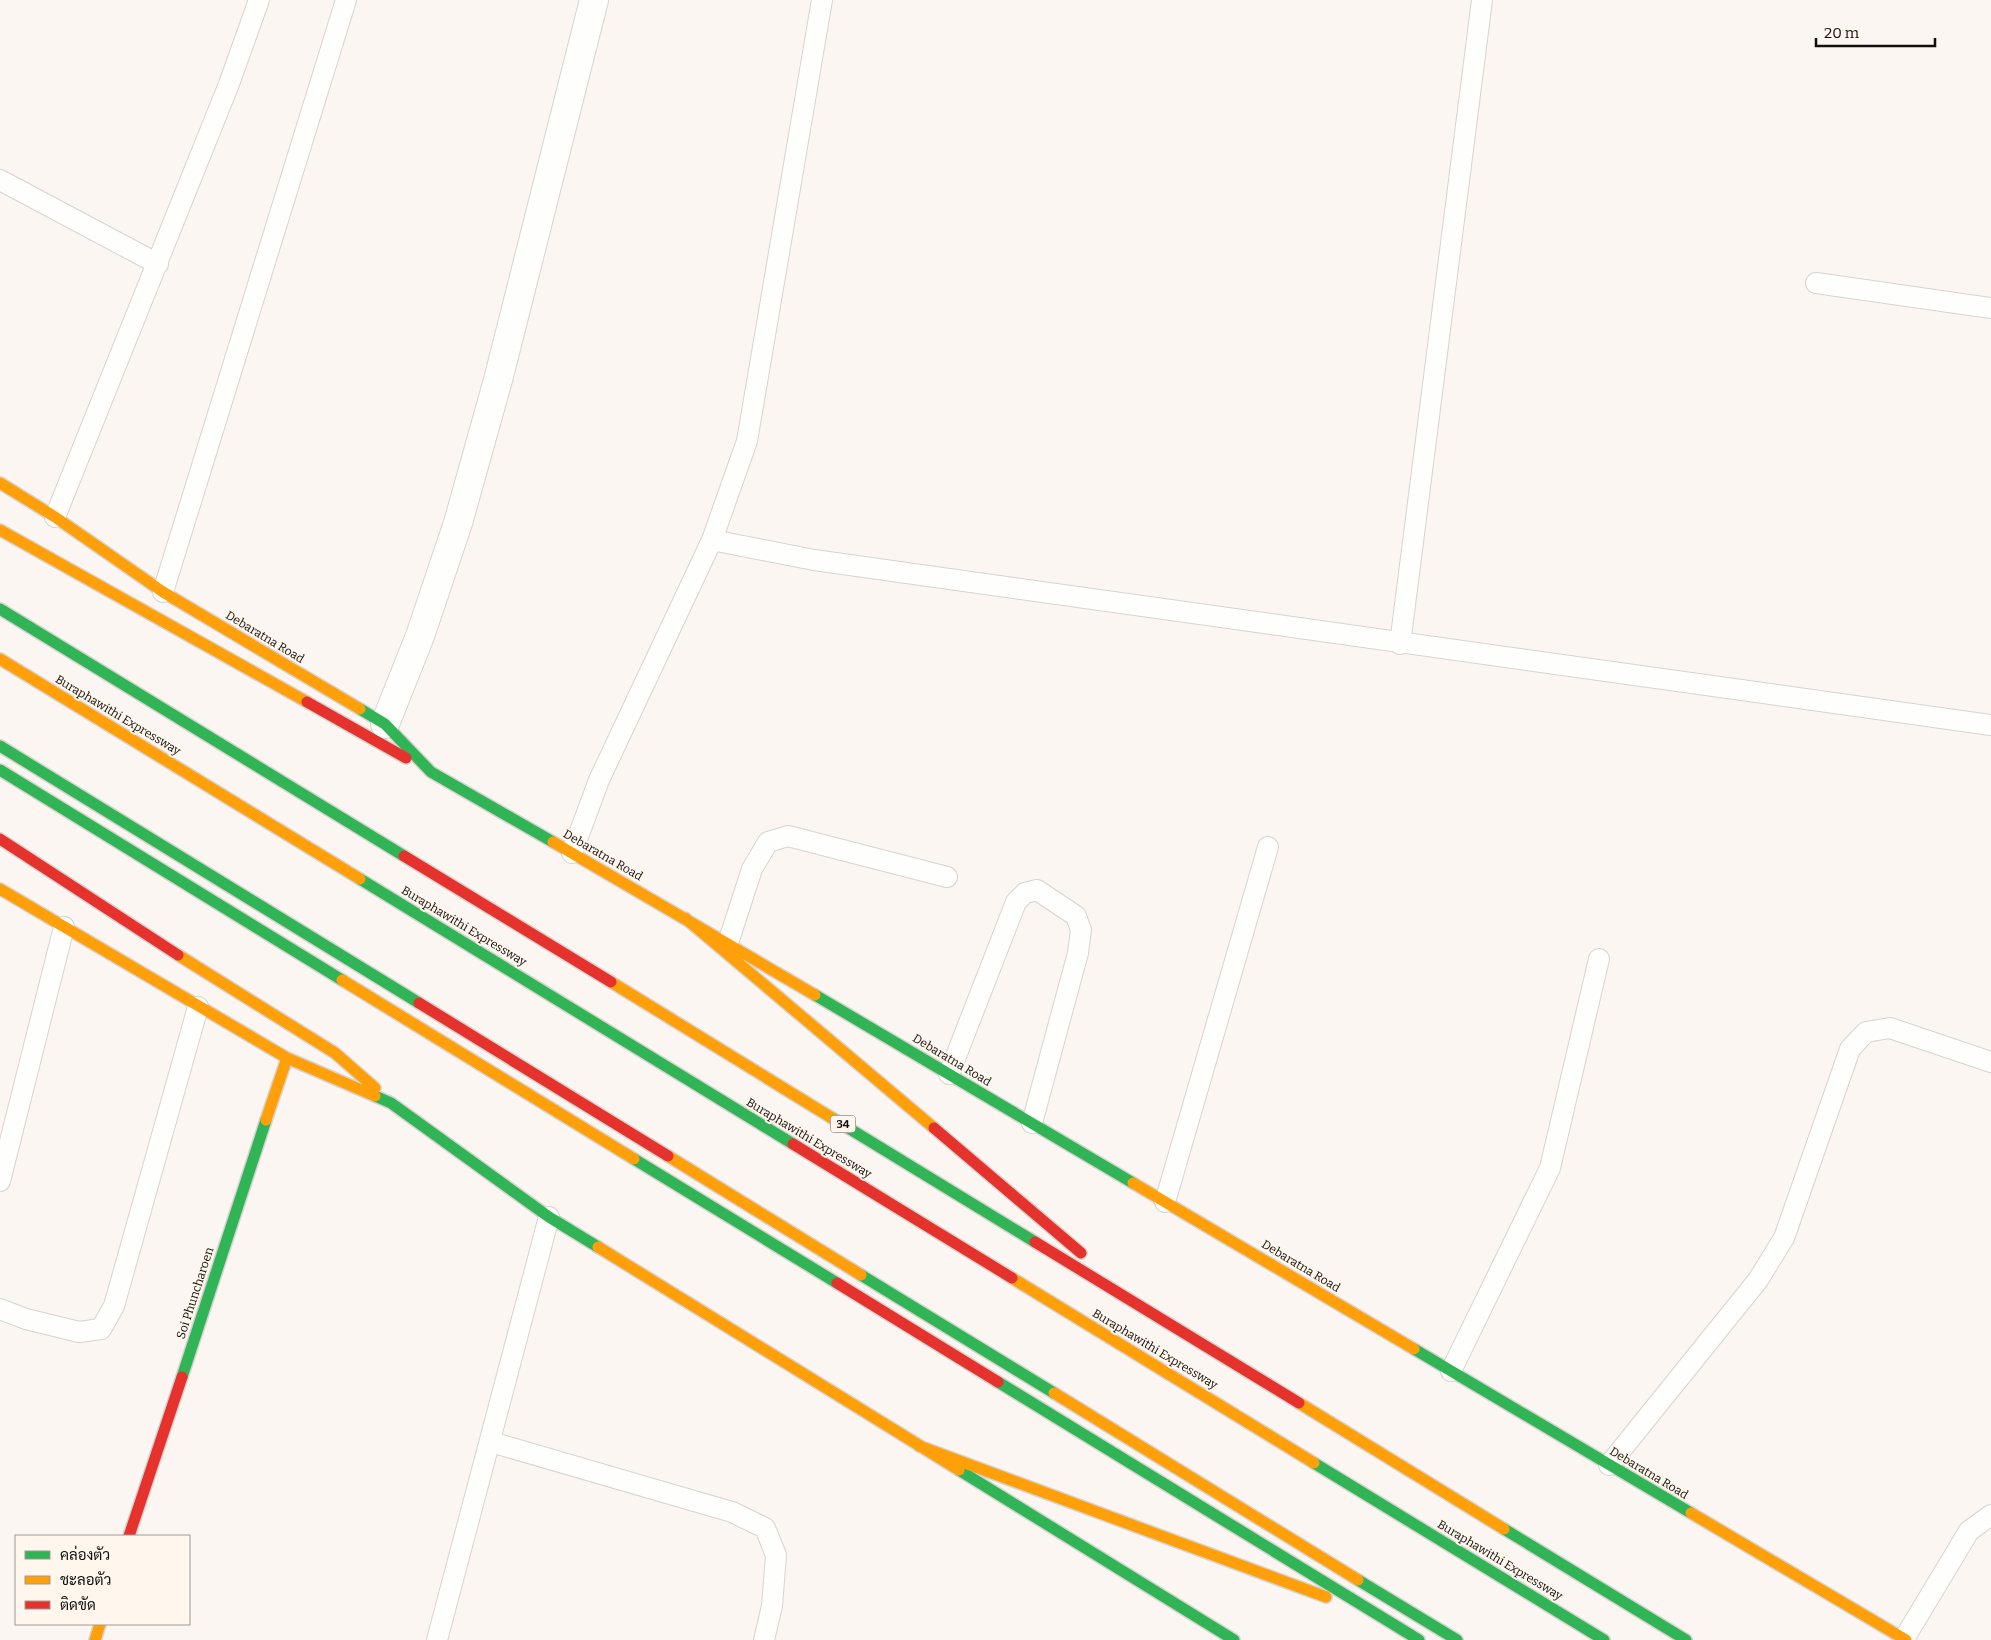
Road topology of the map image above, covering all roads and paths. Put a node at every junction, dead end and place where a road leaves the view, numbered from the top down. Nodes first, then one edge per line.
1 (259, 0) edge
2 (346, 0) edge
3 (594, 0) edge
4 (822, 0) edge
5 (1482, 0) edge
6 (0, 180) edge
7 (158, 264) junction
8 (1816, 283) dead end
9 (1991, 308) edge
10 (0, 483) edge
11 (55, 518) junction
12 (0, 530) edge
13 (712, 540) junction
14 (163, 592) junction
15 (0, 609) edge
16 (1400, 644) junction
17 (0, 659) edge
18 (385, 724) junction
19 (1991, 725) edge
20 (0, 746) edge
21 (0, 770) edge
22 (431, 772) junction
23 (0, 839) edge
24 (1268, 847) dead end
25 (572, 853) junction
26 (947, 877) dead end
27 (0, 889) edge
28 (685, 918) junction
29 (64, 927) junction
30 (728, 943) junction
31 (1598, 959) dead end
32 (198, 1007) junction
33 (287, 1058) junction
34 (1991, 1062) edge
35 (949, 1074) junction
36 (391, 1102) junction
37 (1032, 1123) junction
38 (0, 1181) edge
39 (1165, 1202) junction
40 (549, 1217) junction
41 (0, 1309) edge
42 (1147, 1309) junction
43 (1451, 1371) junction
44 (491, 1442) junction
45 (919, 1446) junction
46 (1609, 1465) junction
47 (1991, 1514) edge
48 (129, 1535) edge
49 (1384, 1618) junction
50 (100, 1625) edge
51 (1206, 1632) edge
52 (1905, 1639) edge
53 (95, 1640) edge
54 (437, 1640) edge
55 (764, 1640) edge
56 (1234, 1640) edge
57 (1419, 1640) edge
58 (1457, 1640) edge
59 (1604, 1640) edge
60 (1686, 1640) edge

1 - 7 lane
2 - 14 lane
3 - 18 street
4 - 13 lane
5 - 16 lane
6 - 7 lane
7 - 11 lane
8 - 9 lane
10 - 11 main road, Debaratna Road
11 - 14 main road, Debaratna Road
12 - 22 main road
13 - 16 lane
13 - 25 lane
14 - 18 main road, Debaratna Road
15 - 42 main road, 34
16 - 19 lane
17 - 59 main road, Buraphawithi Expressway
18 - 22 main road, Debaratna Road
20 - 58 main road
21 - 49 main road
22 - 25 main road, Debaratna Road
23 - 36 main road
24 - 39 lane
25 - 28 main road, Debaratna Road
26 - 30 lane
27 - 29 main road
28 - 30 main road, Debaratna Road
28 - 42 main road
29 - 32 main road
29 - 38 lane
30 - 35 main road, Debaratna Road
31 - 43 lane
32 - 33 main road
32 - 41 lane
33 - 36 main road
33 - 48 main road, Soi Phuncharoen
34 - 46 lane
35 - 37 main road, Debaratna Road
35 - 37 lane
36 - 40 main road
37 - 39 main road, Debaratna Road
39 - 43 main road, Debaratna Road
40 - 44 lane
40 - 45 main road
42 - 60 main road, 34
43 - 46 main road, Debaratna Road
44 - 54 lane
44 - 55 lane
45 - 49 main road
45 - 51 main road
46 - 52 main road, Debaratna Road
47 - 52 lane
49 - 57 main road
50 - 53 main road
51 - 56 main road

